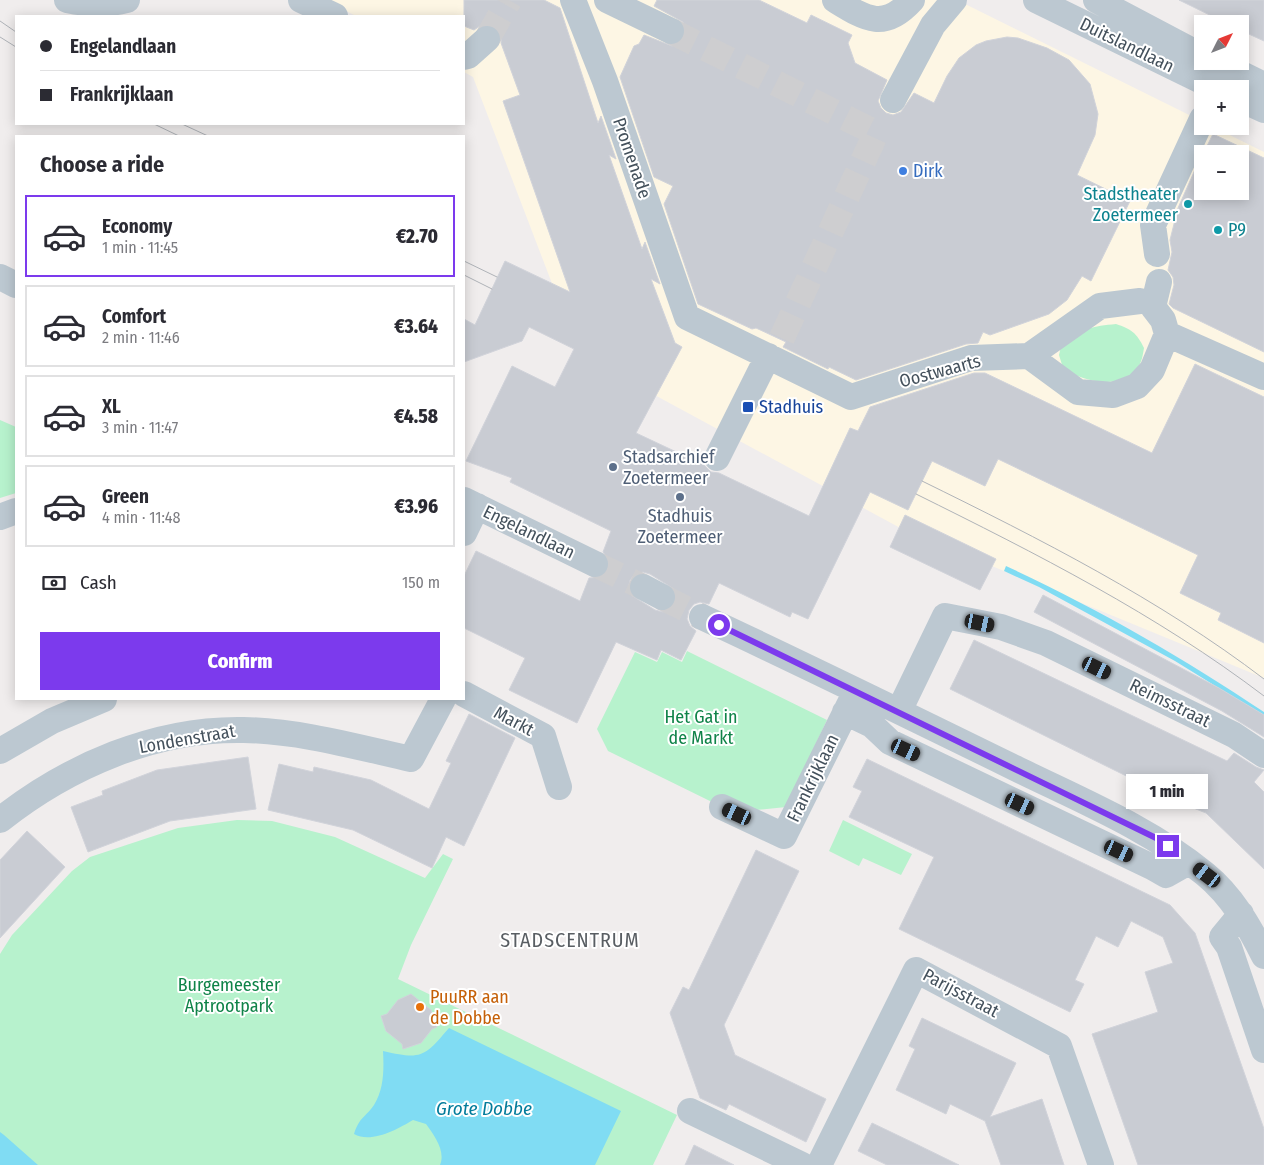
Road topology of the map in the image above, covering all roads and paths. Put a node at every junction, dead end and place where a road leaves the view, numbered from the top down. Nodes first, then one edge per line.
1 (67, 0) edge
2 (127, 0) edge
3 (301, 0) edge
4 (573, 0) edge
5 (835, 0) edge
6 (912, 0) edge
7 (954, 0) edge
8 (1036, 0) edge
9 (1096, 0) edge
10 (623, 3) edge
11 (333, 15) edge
12 (671, 32) tunnel mouth
13 (487, 39) tunnel mouth
14 (1194, 52) edge
15 (465, 57) edge
16 (1233, 70) edge
17 (1200, 80) edge
18 (1264, 85) edge
19 (894, 100) dead end
20 (1249, 103) edge
21 (1264, 110) edge
22 (1195, 135) edge
23 (1157, 254) dead end
24 (0, 277) edge
25 (1159, 282) dead end
26 (15, 284) edge
27 (1140, 301) dead end
28 (1167, 334) junction
29 (774, 351) junction
30 (1029, 356) junction
31 (1264, 376) edge
32 (717, 458) dead end
33 (471, 503) edge
34 (15, 511) edge
35 (0, 517) edge
36 (465, 528) edge
37 (595, 564) tunnel mouth
38 (702, 617) tunnel mouth
39 (465, 695) edge
40 (102, 700) edge
41 (442, 700) edge
42 (851, 701) junction
43 (899, 711) junction
44 (0, 751) edge
45 (1264, 755) edge
46 (559, 787) dead end
47 (722, 807) dead end
48 (0, 820) edge
49 (1189, 862) junction
50 (1240, 914) junction
51 (1264, 956) edge
52 (1264, 1050) edge
53 (690, 1111) dead end
54 (790, 1162) edge
55 (819, 1165) edge
56 (1101, 1165) edge

1 - 2 street
3 - 11 street
4 - 29 street, Promenade
5 - 6 street
7 - 19 street
8 - 17 street, Duitslandlaan
9 - 14 street, Duitslandlaan
10 - 12 street
13 - 15 street
16 - 18 street
20 - 21 street
22 - 23 street
24 - 26 street
25 - 28 street
27 - 30 street
28 - 30 street
28 - 31 street
29 - 30 street, Oostwaarts
29 - 32 street
33 - 36 street
33 - 37 street, Engelandlaan
34 - 35 street
38 - 42 street
39 - 46 street, Markt
40 - 44 street
41 - 48 street, Londenstraat
42 - 43 street
42 - 47 street, Frankrijklaan
42 - 49 street, Frankrijklaan
43 - 45 street, Reimsstraat
43 - 49 street
49 - 50 street
50 - 51 street
50 - 52 street
53 - 54 street
55 - 56 street, Parijsstraat

